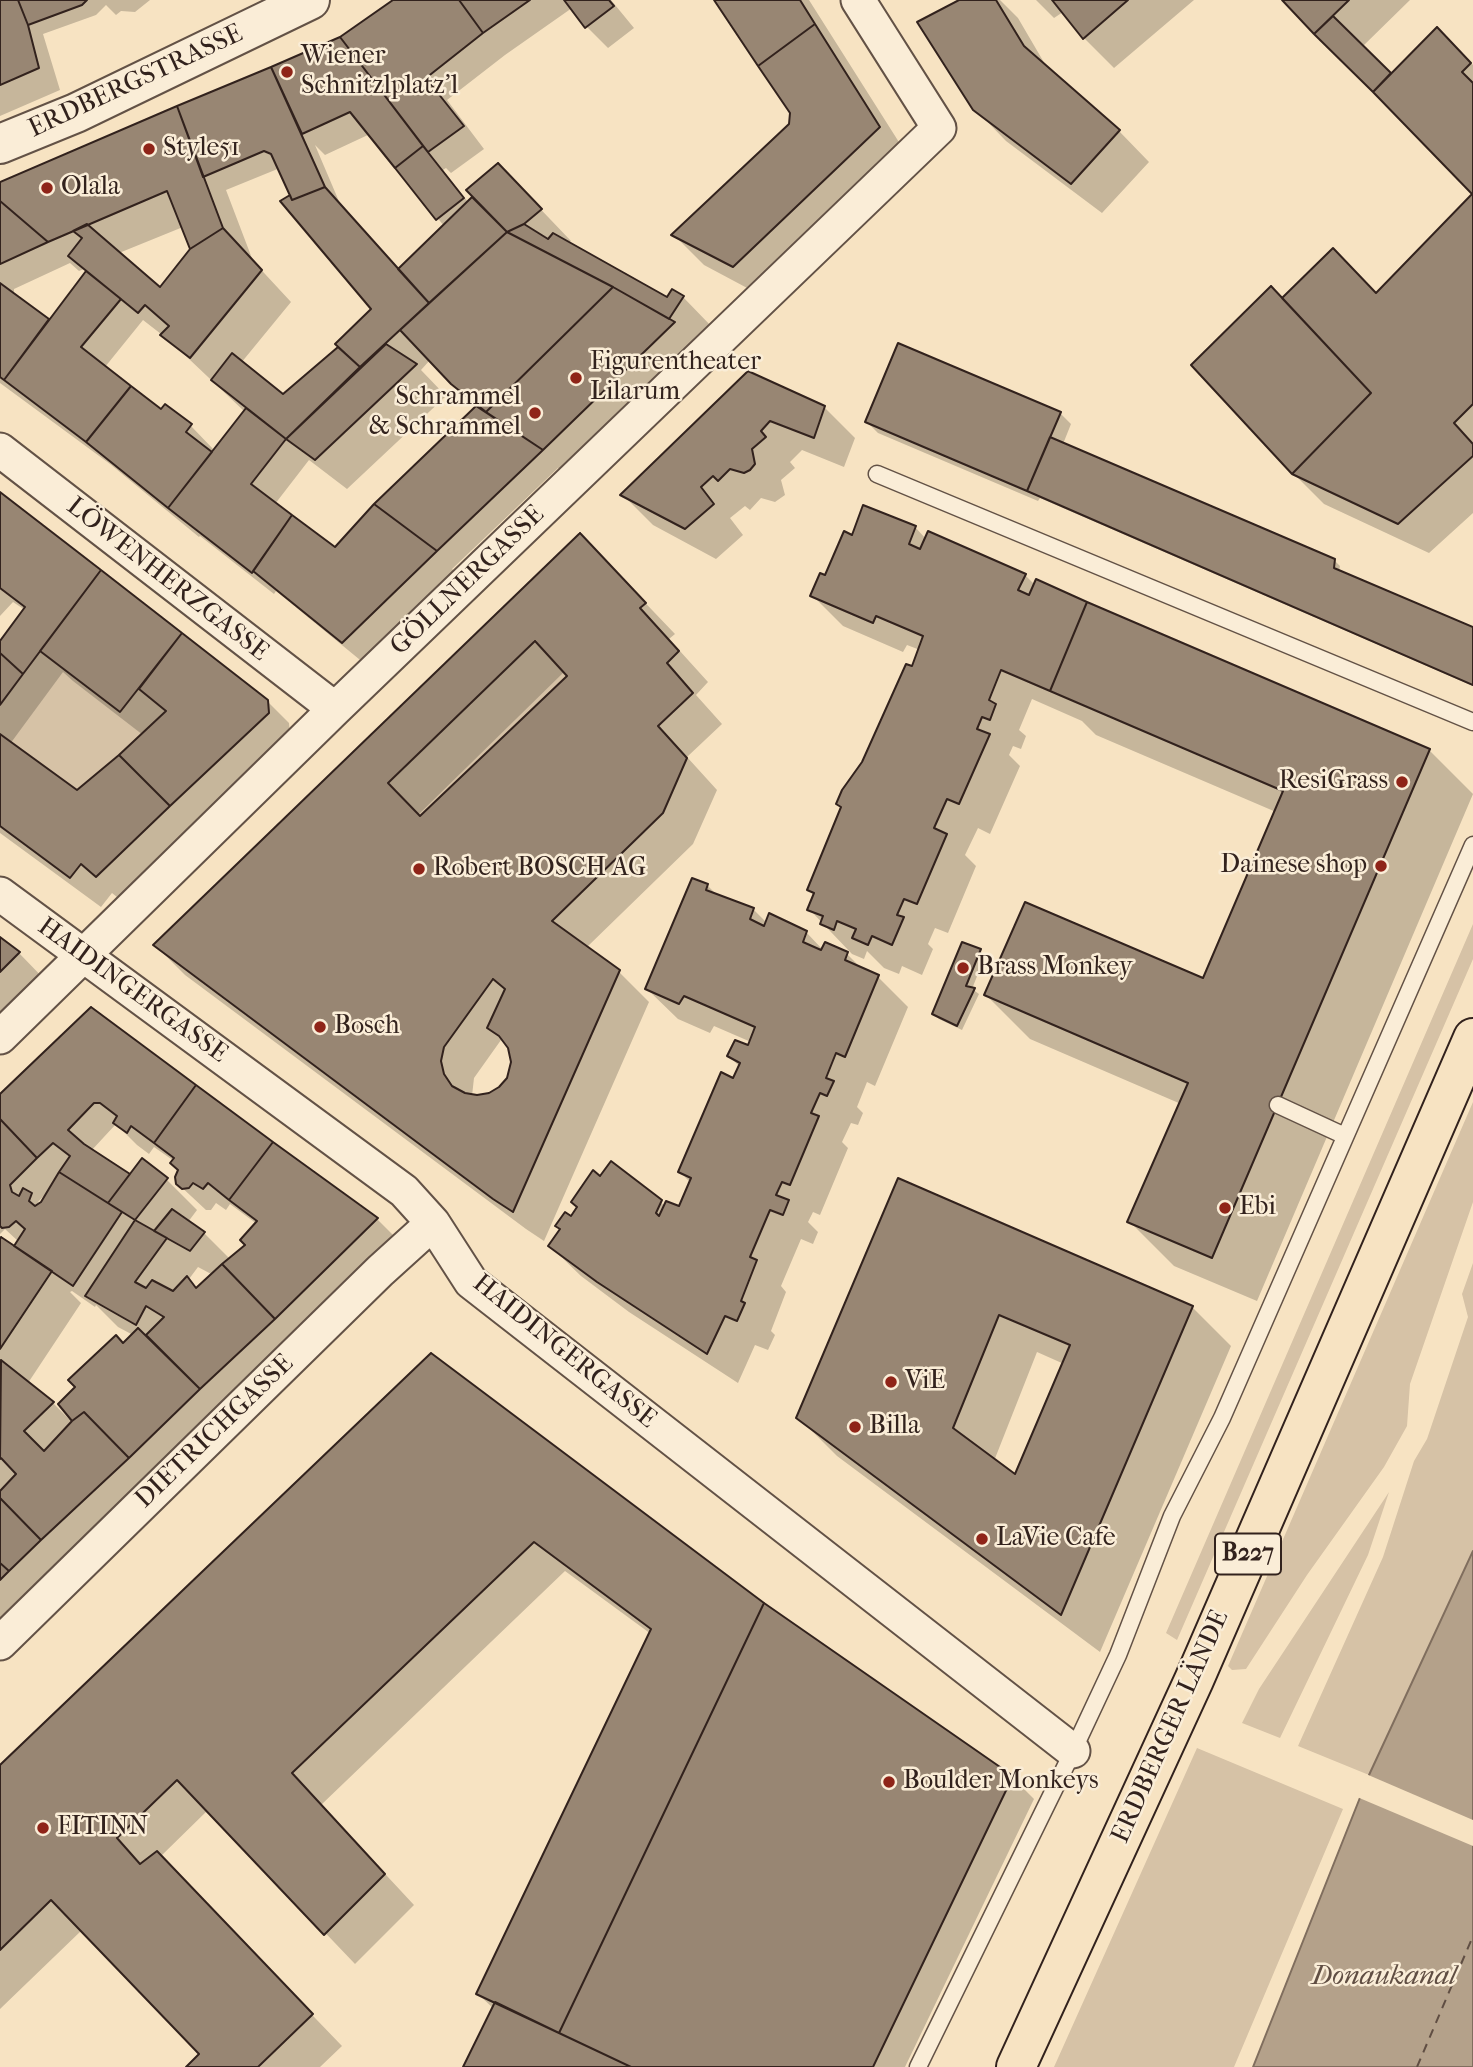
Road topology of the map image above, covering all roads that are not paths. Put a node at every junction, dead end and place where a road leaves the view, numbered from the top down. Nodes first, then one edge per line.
1 (310, 0) edge
2 (858, 0) edge
3 (0, 144) edge
4 (0, 450) edge
5 (877, 474) dead end
6 (335, 709) junction
7 (1473, 722) edge
8 (1473, 845) edge
9 (0, 894) edge
10 (83, 956) junction
11 (0, 1037) edge
12 (1473, 1038) edge
13 (1278, 1105) dead end
14 (1345, 1136) junction
15 (433, 1223) junction
16 (0, 1643) edge
17 (1073, 1751) junction
18 (918, 2067) edge
19 (1016, 2067) edge

1 - 3 street, ERDBERGSTRASSE
2 - 6 street, GÖLLNERGASSE
4 - 6 street, LÖWENHERZGASSE
5 - 7 lane
6 - 10 street, GÖLLNERGASSE
8 - 14 lane
9 - 10 street, HAIDINGERGASSE
10 - 11 street, GÖLLNERGASSE
10 - 15 street, HAIDINGERGASSE
12 - 19 main road, ERDBERGER LÄNDE / B227
13 - 14 lane
14 - 17 lane
15 - 16 street, DIETRICHGASSE
15 - 17 street, HAIDINGERGASSE
17 - 18 lane

